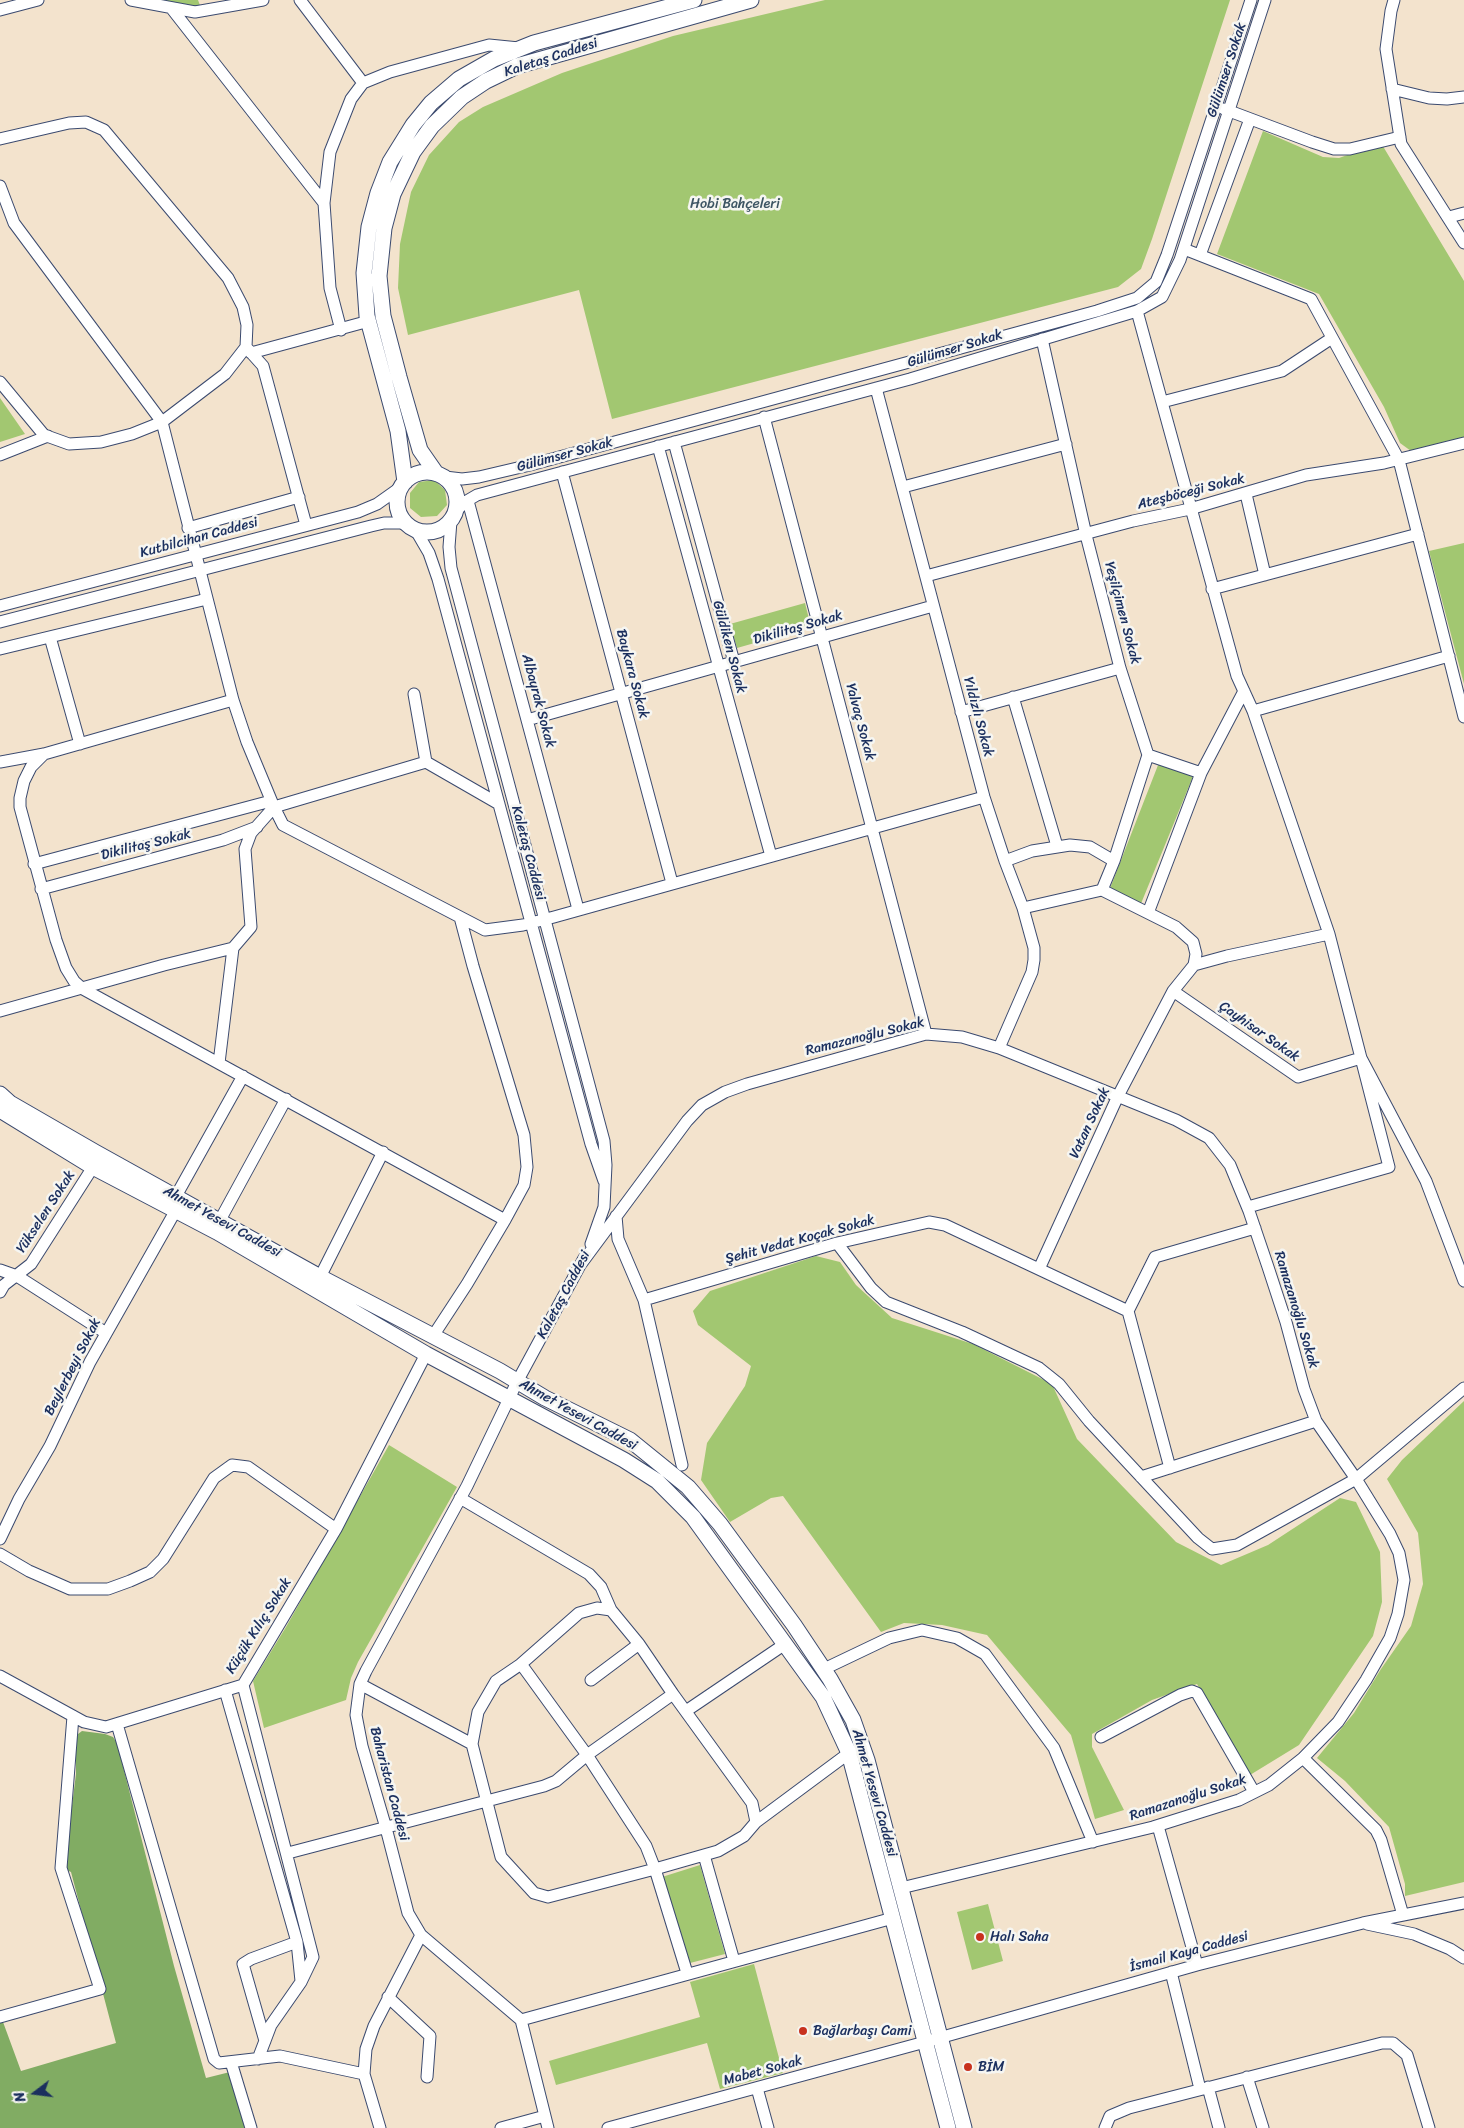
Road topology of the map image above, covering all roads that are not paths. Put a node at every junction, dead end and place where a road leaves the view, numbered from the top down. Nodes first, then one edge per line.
1 (38, 0) edge
2 (131, 0) edge
3 (263, 0) edge
4 (300, 0) edge
5 (694, 0) edge
6 (751, 0) edge
7 (1251, 0) edge
8 (1265, 0) edge
9 (1394, 0) edge
10 (210, 5) edge
11 (172, 9) junction
12 (0, 10) edge
13 (519, 48) junction
14 (363, 83) junction
15 (1392, 89) junction
16 (1464, 97) edge
17 (1217, 106) junction
18 (1229, 111) junction
19 (1250, 119) junction
20 (1400, 137) junction
21 (0, 139) edge
22 (0, 186) edge
23 (324, 203) junction
24 (1464, 212) edge
25 (1448, 217) junction
26 (1464, 242) edge
27 (1184, 249) junction
28 (1200, 255) junction
29 (1137, 310) junction
30 (369, 321) junction
31 (341, 330) junction
32 (1332, 338) junction
33 (1042, 339) junction
34 (249, 350) junction
35 (0, 382) edge
36 (876, 388) junction
37 (1162, 402) junction
38 (764, 417) junction
39 (162, 422) junction
40 (48, 436) junction
41 (674, 442) junction
42 (1464, 443) edge
43 (1066, 444) junction
44 (658, 446) junction
45 (0, 455) edge
46 (1399, 460) junction
47 (562, 472) junction
48 (440, 475) junction
49 (403, 484) junction
50 (903, 487) junction
51 (1246, 494) junction
52 (299, 497) junction
53 (468, 501) junction
54 (1190, 509) junction
55 (453, 517) junction
56 (306, 525) junction
57 (410, 526) junction
58 (188, 528) junction
59 (1418, 534) junction
60 (1086, 535) junction
61 (195, 554) junction
62 (199, 569) junction
63 (1265, 575) junction
64 (926, 576) junction
65 (1212, 589) junction
66 (207, 599) junction
67 (0, 606) edge
68 (933, 606) junction
69 (0, 622) edge
70 (50, 637) junction
71 (822, 637) junction
72 (0, 649) edge
73 (1449, 656) junction
74 (734, 662) junction
75 (718, 666) junction
76 (1120, 668) junction
77 (1244, 691) junction
78 (622, 693) junction
79 (414, 694) dead end
80 (1013, 697) junction
81 (233, 700) junction
82 (1253, 711) junction
83 (961, 712) junction
84 (1464, 717) edge
85 (527, 720) junction
86 (80, 744) junction
87 (44, 754) junction
88 (1148, 755) junction
89 (0, 762) edge
90 (426, 762) junction
91 (1201, 774) junction
92 (984, 797) junction
93 (273, 804) junction
94 (499, 804) junction
95 (257, 827) junction
96 (872, 829) junction
97 (1057, 846) junction
98 (771, 856) junction
99 (1004, 860) junction
100 (1114, 861) junction
101 (34, 864) junction
102 (672, 883) junction
103 (41, 889) junction
104 (1102, 890) junction
105 (1023, 908) junction
106 (578, 909) junction
107 (1148, 913) junction
108 (460, 917) junction
109 (546, 919) junction
110 (532, 922) junction
111 (1329, 934) junction
112 (234, 948) junction
113 (1194, 965) junction
114 (83, 989) junction
115 (1173, 991) junction
116 (0, 1011) edge
117 (926, 1034) junction
118 (999, 1048) junction
119 (1361, 1058) junction
120 (219, 1063) junction
121 (243, 1076) junction
122 (0, 1094) edge
123 (1118, 1096) junction
124 (286, 1099) junction
125 (0, 1110) edge
126 (383, 1152) junction
127 (92, 1166) junction
128 (605, 1185) junction
129 (176, 1203) junction
130 (1248, 1207) junction
131 (616, 1216) junction
132 (220, 1220) junction
133 (505, 1220) junction
134 (1255, 1228) junction
135 (837, 1243) junction
136 (581, 1264) junction
137 (1039, 1269) junction
138 (0, 1270) edge
139 (17, 1276) junction
140 (320, 1277) junction
141 (1464, 1281) edge
142 (0, 1292) edge
143 (644, 1300) junction
144 (1128, 1311) junction
145 (106, 1333) junction
146 (433, 1336) junction
147 (426, 1354) junction
148 (518, 1382) junction
149 (1464, 1388) edge
150 (510, 1400) junction
151 (1316, 1421) junction
152 (682, 1464) dead end
153 (1170, 1468) junction
154 (1141, 1477) junction
155 (1356, 1479) junction
156 (460, 1498) junction
157 (336, 1529) junction
158 (0, 1539) edge
159 (0, 1554) edge
160 (611, 1610) junction
161 (639, 1644) junction
162 (785, 1644) junction
163 (521, 1664) junction
164 (824, 1669) junction
165 (0, 1676) edge
166 (591, 1680) dead end
167 (360, 1684) junction
168 (243, 1685) junction
169 (225, 1690) junction
170 (673, 1694) junction
171 (686, 1712) junction
172 (73, 1716) junction
173 (117, 1724) junction
174 (1101, 1737) dead end
175 (472, 1744) junction
176 (849, 1753) junction
177 (588, 1755) junction
178 (1303, 1758) junction
179 (1254, 1792) junction
180 (487, 1801) junction
181 (756, 1822) junction
182 (1158, 1826) junction
183 (386, 1828) junction
184 (1093, 1842) junction
185 (288, 1853) junction
186 (704, 1855) junction
187 (655, 1869) junction
188 (902, 1888) junction
189 (1464, 1903) edge
190 (1403, 1915) junction
191 (893, 1918) junction
192 (1363, 1923) junction
193 (421, 1935) junction
194 (297, 1942) junction
195 (1464, 1958) edge
196 (734, 1961) junction
197 (1197, 1965) junction
198 (1171, 1972) junction
199 (687, 1973) junction
200 (301, 1982) junction
201 (388, 1997) junction
202 (0, 2017) edge
203 (521, 2020) junction
204 (940, 2038) junction
205 (265, 2041) junction
206 (925, 2042) junction
207 (258, 2059) junction
208 (231, 2062) junction
209 (364, 2074) junction
210 (427, 2077) dead end
211 (1247, 2077) junction
212 (757, 2088) junction
213 (1204, 2088) junction
214 (546, 2125) edge
215 (251, 2128) edge
216 (380, 2128) edge
217 (501, 2128) edge
218 (608, 2128) edge
219 (768, 2128) edge
220 (948, 2128) edge
221 (964, 2128) edge
222 (1105, 2128) edge
223 (1219, 2128) edge
224 (1263, 2128) edge
225 (1429, 2128) edge

1 - 12 street
2 - 11 street
3 - 10 street
4 - 14 street
5 - 13 main road, Kaletaş Caddesi
6 - 48 main road, Kaletaş Caddesi
7 - 17 street
8 - 18 street, Gülümser Sokak
9 - 15 street
10 - 11 street
11 - 23 street
13 - 14 street
13 - 30 main road, Kaletaş Caddesi
14 - 23 street
15 - 16 street
15 - 20 street
17 - 18 street
17 - 48 street
18 - 19 street
18 - 27 street, Gülümser Sokak
19 - 20 street
19 - 28 street
20 - 25 street
21 - 34 street
22 - 39 street
23 - 31 street
24 - 25 street
25 - 26 street
27 - 28 street
27 - 29 street, Gülümser Sokak
28 - 32 street
29 - 33 street, Gülümser Sokak
29 - 37 street
30 - 31 street
30 - 49 main road, Kaletaş Caddesi
31 - 34 street
32 - 37 street
32 - 46 street
33 - 36 street, Gülümser Sokak
33 - 43 street, Yeşilçimen Sokak
34 - 39 street
34 - 52 street
35 - 40 street
36 - 38 street, Gülümser Sokak
36 - 50 street, Yıldızlı Sokak
37 - 54 street
38 - 41 street, Gülümser Sokak
38 - 71 street, Yalvaç Sokak
39 - 40 street
39 - 58 street
40 - 45 street
41 - 44 street, Gülümser Sokak
41 - 74 street
42 - 46 street, Ateşböceği Sokak
43 - 50 street
43 - 60 street, Yeşilçimen Sokak
44 - 47 street, Gülümser Sokak
44 - 75 street, Güldiken Sokak
46 - 51 street, Ateşböceği Sokak
46 - 59 street
47 - 53 street, Gülümser Sokak
47 - 78 street, Baykara Sokak
48 - 49 main road
48 - 55 main road
49 - 56 street, Kutbilcihan Caddesi
49 - 57 main road
50 - 64 street, Yıldızlı Sokak
51 - 54 street, Ateşböceği Sokak
51 - 63 street
52 - 56 street
52 - 58 street
53 - 55 street, Gülümser Sokak
53 - 85 street, Albayrak Sokak
54 - 60 street, Ateşböceği Sokak
54 - 65 street
55 - 57 main road
55 - 109 street, Kaletaş Caddesi
56 - 61 street, Kutbilcihan Caddesi
57 - 62 street
57 - 94 street, Kaletaş Caddesi
58 - 61 street
59 - 63 street
59 - 73 street
60 - 64 street, Ateşböceği Sokak
60 - 76 street, Yeşilçimen Sokak
61 - 62 street
61 - 67 street, Kutbilcihan Caddesi
62 - 66 street
62 - 69 street
63 - 65 street
64 - 68 street, Yıldızlı Sokak
65 - 77 street
66 - 70 street
66 - 81 street
68 - 71 street, Dikilitaş Sokak
68 - 83 street, Yıldızlı Sokak
70 - 72 street
70 - 86 street
71 - 74 street, Dikilitaş Sokak
71 - 96 street, Yalvaç Sokak
73 - 82 street
73 - 84 street
74 - 75 street, Dikilitaş Sokak
75 - 78 street, Dikilitaş Sokak
75 - 98 street, Güldiken Sokak
76 - 80 street
76 - 88 street, Yeşilçimen Sokak
77 - 82 street
77 - 91 street
78 - 85 street, Dikilitaş Sokak
78 - 102 street, Baykara Sokak
79 - 90 street
80 - 83 street
80 - 97 street
81 - 86 street
81 - 93 street
82 - 111 street
83 - 92 street, Yıldızlı Sokak
85 - 106 street, Albayrak Sokak
86 - 87 street
87 - 89 street
87 - 101 street
88 - 91 street
88 - 100 street
90 - 93 street
90 - 94 street
91 - 107 street
92 - 96 street
92 - 99 street, Yıldızlı Sokak
93 - 95 street
93 - 101 street
93 - 108 street
94 - 110 street, Kaletaş Caddesi
95 - 103 street, Dikilitaş Sokak
95 - 112 street
96 - 98 street
96 - 117 street, Yalvaç Sokak
97 - 99 street
97 - 100 street
98 - 102 street
99 - 105 street, Yıldızlı Sokak
100 - 104 street
101 - 103 street
102 - 106 street
103 - 114 street
104 - 105 street
104 - 107 street
105 - 118 street, Yıldızlı Sokak
106 - 109 street
107 - 113 street
108 - 110 street
108 - 133 street
109 - 110 street
109 - 128 street, Kaletaş Caddesi
110 - 128 street, Kaletaş Caddesi
111 - 113 street
111 - 119 street
112 - 114 street
112 - 120 street
113 - 115 street, Vatan Sokak
114 - 116 street
114 - 120 street
115 - 119 street, Çayhisar Sokak
115 - 123 street, Vatan Sokak
117 - 118 street, Ramazanoğlu Sokak
117 - 131 street, Ramazanoğlu Sokak
118 - 123 street, Ramazanoğlu Sokak
119 - 130 street
119 - 141 street
120 - 121 street
121 - 124 street
121 - 129 street, Beylerbeyi Sokak
122 - 129 main road, Ahmet Yesevi Caddesi
123 - 130 street, Ramazanoğlu Sokak
123 - 137 street, Vatan Sokak
124 - 126 street
124 - 132 street
125 - 127 main road, Ahmet Yesevi Caddesi
126 - 133 street
126 - 140 street
127 - 129 main road, Ahmet Yesevi Caddesi
127 - 139 street, Yükselen Sokak
128 - 136 street, Kaletaş Caddesi
129 - 132 main road, Ahmet Yesevi Caddesi
129 - 145 street, Beylerbeyi Sokak
129 - 147 main road, Ahmet Yesevi Caddesi
130 - 134 street, Ramazanoğlu Sokak
131 - 136 street, Ramazanoğlu Sokak
131 - 143 street
132 - 140 main road, Ahmet Yesevi Caddesi
133 - 146 street
134 - 144 street
134 - 151 street, Ramazanoğlu Sokak
135 - 137 street, Şehit Vedat Koçak Sokak
135 - 143 street, Şehit Vedat Koçak Sokak
135 - 154 street
136 - 148 street, Kaletaş Caddesi
137 - 144 street, Şehit Vedat Koçak Sokak
138 - 139 street
139 - 142 street, Yükselen Sokak
139 - 145 street
140 - 146 main road, Ahmet Yesevi Caddesi
143 - 152 street
144 - 153 street
145 - 158 street, Beylerbeyi Sokak
146 - 148 main road, Ahmet Yesevi Caddesi
147 - 150 main road, Ahmet Yesevi Caddesi
147 - 157 street, Küçük Kılıç Sokak
148 - 150 street, Kaletaş Caddesi
148 - 164 main road, Ahmet Yesevi Caddesi
149 - 155 street
150 - 156 street, Baharistan Caddesi
150 - 162 main road, Ahmet Yesevi Caddesi
151 - 153 street
151 - 155 street, Ramazanoğlu Sokak
153 - 154 street
154 - 155 street
155 - 178 street, Ramazanoğlu Sokak
156 - 160 street
156 - 167 street, Baharistan Caddesi
157 - 159 street
157 - 168 street, Küçük Kılıç Sokak
160 - 161 street
160 - 163 street
161 - 166 street
161 - 170 street
162 - 171 street
162 - 176 main road, Ahmet Yesevi Caddesi
163 - 175 street
163 - 177 street
164 - 184 street
164 - 188 main road, Ahmet Yesevi Caddesi
165 - 172 street, Küçük Kılıç Sokak
167 - 175 street
167 - 183 street, Baharistan Caddesi
168 - 169 street, Küçük Kılıç Sokak
168 - 185 street
169 - 173 street, Küçük Kılıç Sokak
169 - 194 street
170 - 171 street
170 - 177 street
171 - 181 street
172 - 173 street, Küçük Kılıç Sokak
172 - 202 street
173 - 208 street
174 - 179 street
175 - 180 street
176 - 181 street
176 - 191 main road, Ahmet Yesevi Caddesi
177 - 180 street
177 - 187 street
178 - 179 street, Ramazanoğlu Sokak
178 - 190 street
179 - 182 street, Ramazanoğlu Sokak
180 - 183 street
180 - 187 street
181 - 186 street
182 - 184 street, Ramazanoğlu Sokak
182 - 197 street
183 - 185 street
183 - 193 street, Baharistan Caddesi
184 - 188 street, Ramazanoğlu Sokak
185 - 200 street
186 - 187 street
186 - 196 street
187 - 199 street
188 - 204 main road, Ahmet Yesevi Caddesi
189 - 190 street, İsmail Kaya Caddesi
190 - 192 street, İsmail Kaya Caddesi
191 - 196 street
191 - 206 main road, Ahmet Yesevi Caddesi
192 - 195 street
192 - 197 street, İsmail Kaya Caddesi
193 - 201 street
193 - 203 street, Baharistan Caddesi
194 - 200 street
194 - 205 street
196 - 199 street
197 - 198 street, İsmail Kaya Caddesi
198 - 204 street, İsmail Kaya Caddesi
198 - 213 street
199 - 203 street
200 - 205 street
201 - 209 street
201 - 210 street
203 - 214 street
204 - 206 street, İsmail Kaya Caddesi
204 - 221 main road, Ahmet Yesevi Caddesi
205 - 207 street
206 - 212 street, Mabet Sokak
206 - 220 main road, Ahmet Yesevi Caddesi
207 - 208 street
207 - 209 street
208 - 215 street
209 - 216 street
211 - 213 street
211 - 224 street
211 - 225 street
212 - 218 street, Mabet Sokak
212 - 219 street
213 - 222 street
213 - 223 street
214 - 217 street

